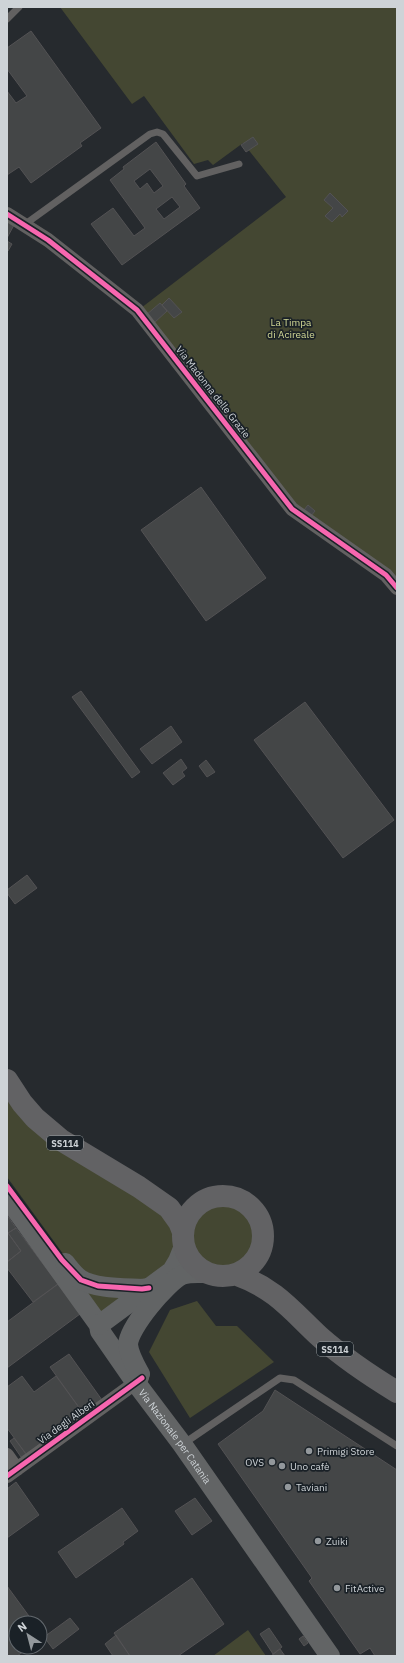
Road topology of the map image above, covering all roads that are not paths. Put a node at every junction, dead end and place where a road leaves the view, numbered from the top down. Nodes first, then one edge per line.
1 (19, 7) edge
2 (7, 19) edge
3 (239, 164) dead end
4 (7, 214) edge
5 (24, 225) junction
6 (397, 588) edge
7 (7, 1080) edge
8 (7, 1186) edge
9 (139, 1186) junction
10 (7, 1196) edge
11 (201, 1202) junction
12 (183, 1239) junction
13 (260, 1253) junction
14 (206, 1274) junction
15 (237, 1275) junction
16 (150, 1296) junction
17 (279, 1297) junction
18 (99, 1325) junction
19 (139, 1380) junction
20 (397, 1392) edge
21 (182, 1444) junction
22 (397, 1446) edge
23 (7, 1455) edge
24 (12, 1473) edge
25 (330, 1656) edge

1 - 2 lane
3 - 5 lane
4 - 5 street, Via Madonna delle Grazie
5 - 6 street, Via Madonna delle Grazie
7 - 9 main road, SS114
8 - 16 main road
9 - 11 main road
9 - 12 main road
10 - 18 main road, Via Nazionale per Catania
11 - 12 main road
11 - 13 main road
12 - 14 main road
12 - 16 main road
13 - 15 main road
13 - 17 main road
14 - 15 main road
14 - 16 main road
15 - 17 main road
16 - 18 main road
16 - 19 main road
17 - 20 main road, SS114
18 - 19 main road, Via Nazionale per Catania
19 - 21 main road, Via Nazionale per Catania
19 - 24 street, Via degli Alberi
21 - 22 lane
21 - 25 main road, Via Nazionale per Catania
23 - 24 street

